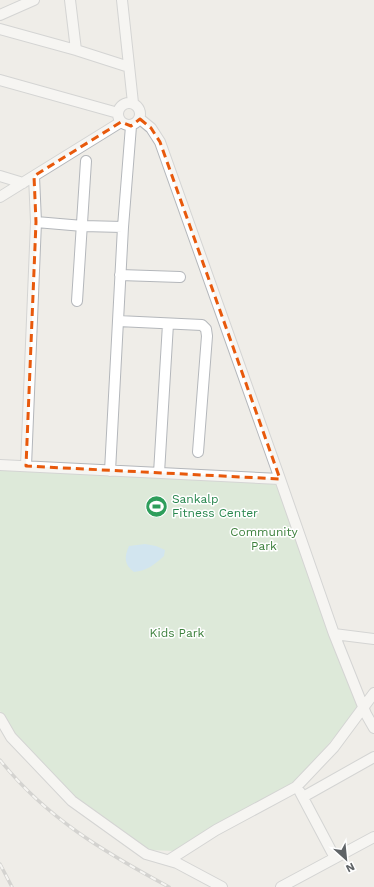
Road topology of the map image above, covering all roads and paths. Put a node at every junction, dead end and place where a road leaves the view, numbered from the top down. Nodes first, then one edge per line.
1 (34, 0) edge
2 (70, 0) edge
3 (122, 0) edge
4 (0, 16) edge
5 (0, 29) edge
6 (76, 50) junction
7 (129, 67) junction
8 (0, 80) edge
9 (132, 103) junction
10 (119, 118) junction
11 (140, 119) junction
12 (131, 126) junction
13 (86, 161) dead end
14 (0, 176) edge
15 (34, 176) junction
16 (22, 183) junction
17 (0, 197) edge
18 (36, 222) junction
19 (83, 226) junction
20 (123, 227) junction
21 (120, 275) junction
22 (180, 277) dead end
23 (77, 302) dead end
24 (118, 321) junction
25 (168, 324) junction
26 (198, 452) dead end
27 (0, 465) edge
28 (26, 466) junction
29 (110, 471) junction
30 (159, 473) junction
31 (280, 479) junction
32 (334, 634) junction
33 (374, 639) edge
34 (374, 693) edge
35 (364, 708) junction
36 (0, 718) edge
37 (374, 728) edge
38 (374, 757) edge
39 (296, 787) junction
40 (303, 796) junction
41 (374, 837) edge
42 (335, 858) junction
43 (169, 860) junction
44 (222, 887) edge
45 (281, 887) edge

1 - 4 street
2 - 6 street
3 - 7 street
5 - 6 street
6 - 7 street
7 - 9 street
8 - 10 street
9 - 10 street
9 - 11 street
10 - 12 street
10 - 15 street
11 - 12 street
11 - 31 street
12 - 20 street
13 - 19 street
14 - 16 street
15 - 16 street
15 - 18 street
16 - 17 street
18 - 19 street
18 - 28 street
19 - 20 street
19 - 23 street
20 - 21 street
21 - 22 street
21 - 24 street
24 - 25 street
24 - 29 street
25 - 26 street
25 - 30 street
27 - 28 street
28 - 29 street
29 - 30 street
30 - 31 street
31 - 32 street
32 - 33 street
32 - 35 street
34 - 35 street
35 - 37 street
35 - 39 street
36 - 43 street
38 - 40 street
39 - 40 street
39 - 43 street
40 - 42 street
41 - 42 street
42 - 45 street
43 - 44 street

